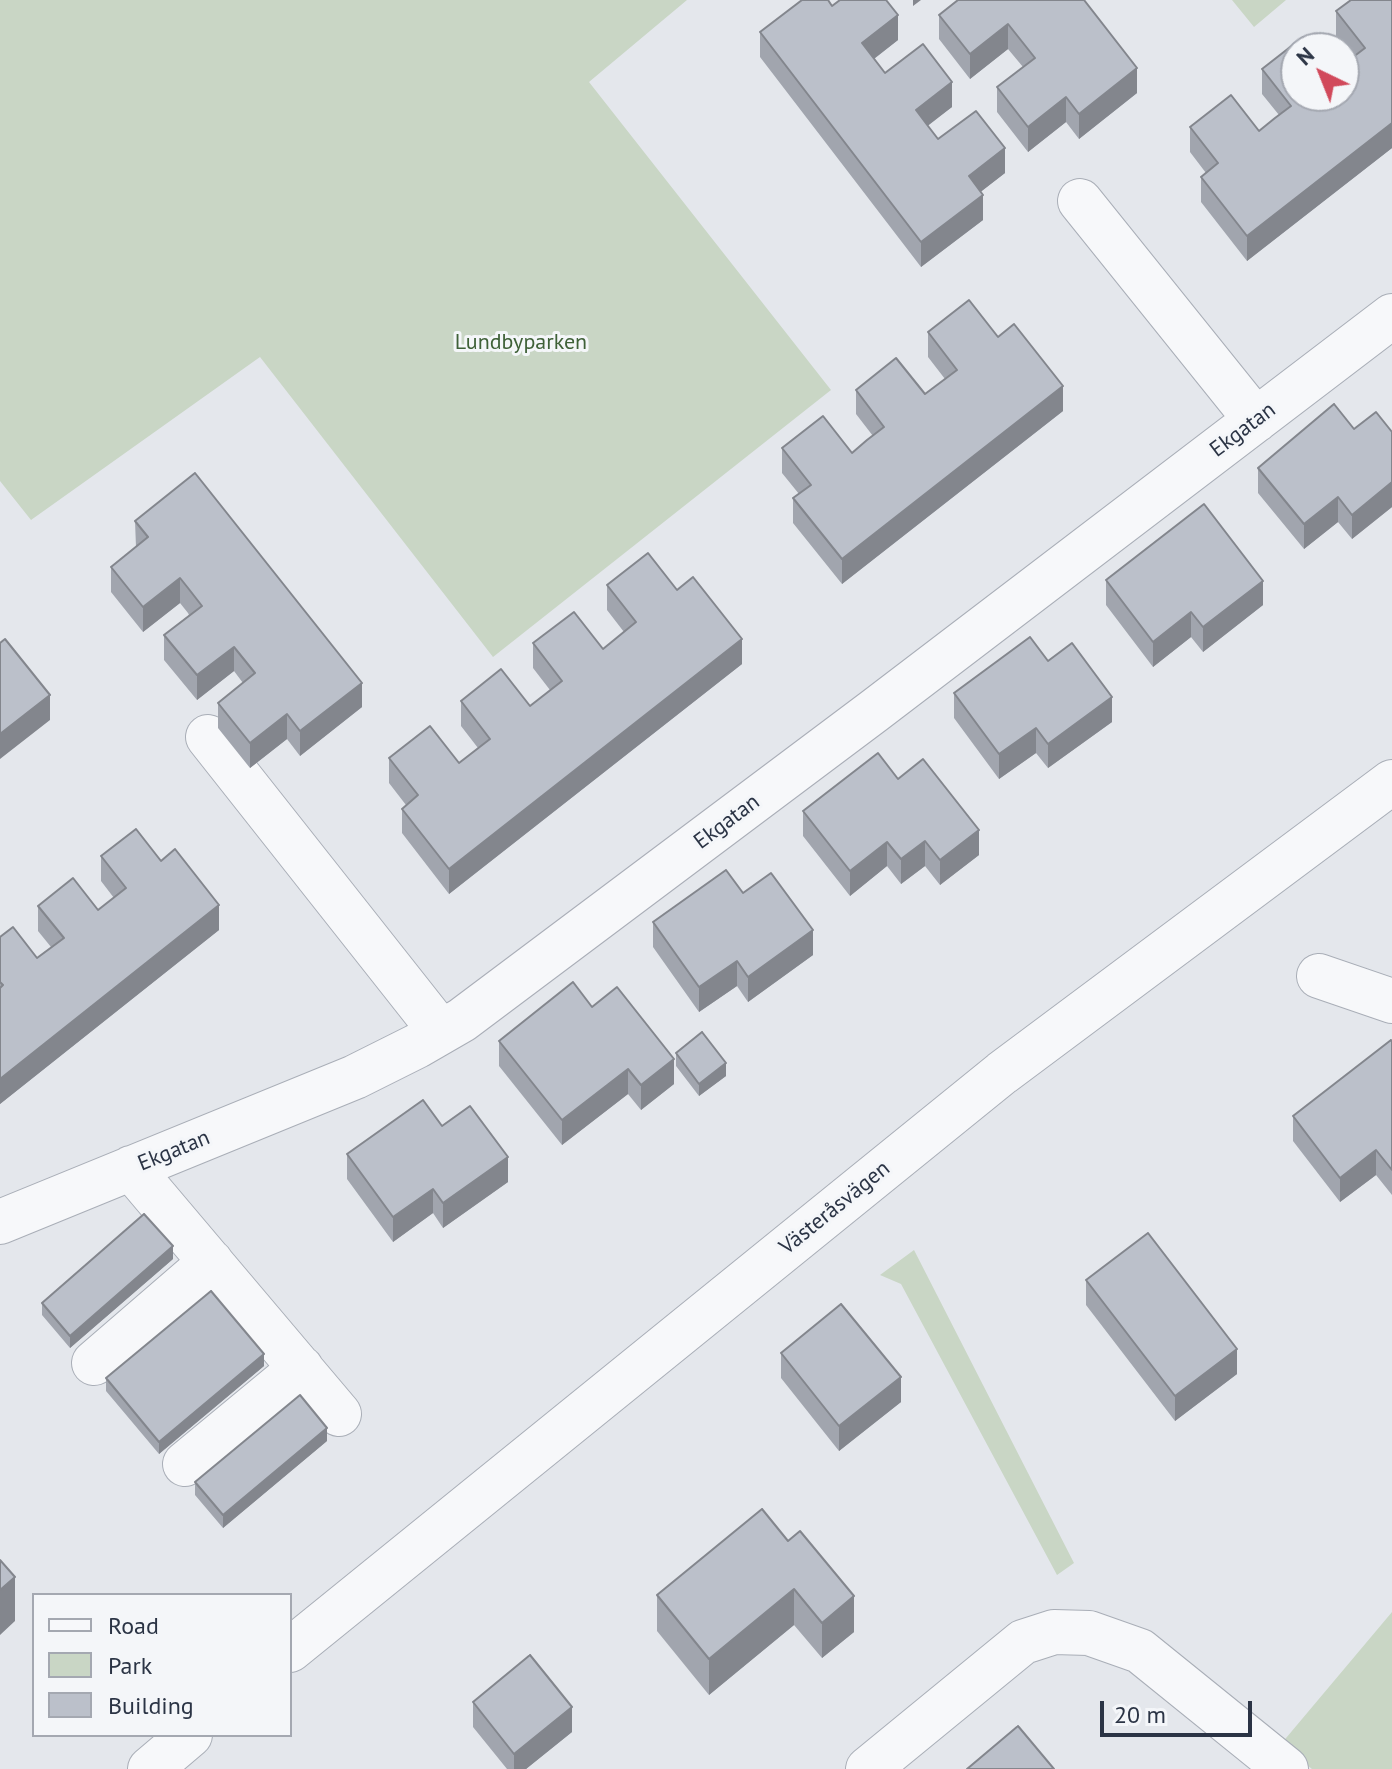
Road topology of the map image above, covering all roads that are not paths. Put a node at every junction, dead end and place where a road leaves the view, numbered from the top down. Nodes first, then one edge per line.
1 (1080, 201) dead end
2 (1392, 316) edge
3 (1256, 420) junction
4 (208, 737) dead end
5 (1392, 782) edge
6 (1319, 976) dead end
7 (1392, 1001) edge
8 (441, 1032) junction
9 (131, 1168) junction
10 (0, 1222) edge
11 (211, 1262) junction
12 (94, 1363) dead end
13 (301, 1368) junction
14 (339, 1414) dead end
15 (185, 1464) dead end
16 (292, 1648) edge
17 (188, 1737) edge
18 (150, 1769) edge
19 (868, 1769) edge
20 (1286, 1769) edge

1 - 3 street
2 - 3 street, Ekgatan
3 - 8 street, Ekgatan
4 - 8 street
5 - 16 street, Västeråsvägen
6 - 7 street
8 - 9 street, Ekgatan
9 - 10 street, Ekgatan
9 - 11 street
11 - 12 street
11 - 13 street
13 - 14 street
13 - 15 street
17 - 18 street
19 - 20 street

